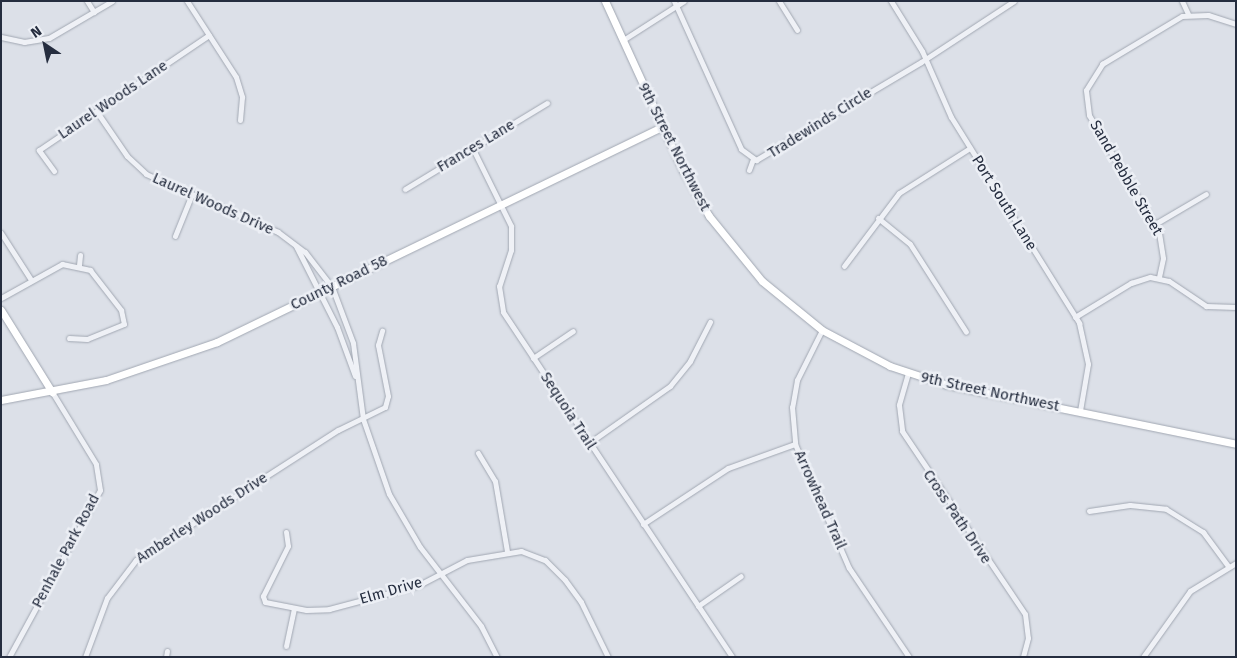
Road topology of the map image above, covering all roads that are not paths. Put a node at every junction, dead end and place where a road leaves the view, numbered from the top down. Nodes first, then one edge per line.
1 (87, 1) edge
2 (112, 1) edge
3 (187, 1) edge
4 (605, 1) edge
5 (684, 1) edge
6 (779, 1) edge
7 (892, 1) edge
8 (1182, 1) edge
9 (1010, 2) edge
10 (676, 3) edge
11 (94, 12) junction
12 (1188, 14) junction
13 (1236, 24) edge
14 (797, 30) dead end
15 (209, 35) junction
16 (1, 37) edge
17 (623, 40) junction
18 (924, 59) junction
19 (547, 103) dead end
20 (97, 112) junction
21 (240, 120) dead end
22 (662, 127) junction
23 (473, 148) junction
24 (970, 148) junction
25 (753, 159) junction
26 (749, 170) dead end
27 (54, 171) dead end
28 (405, 189) dead end
29 (192, 194) junction
30 (1206, 194) dead end
31 (503, 204) junction
32 (878, 218) junction
33 (1155, 224) junction
34 (1, 233) edge
35 (175, 236) dead end
36 (296, 246) junction
37 (80, 255) dead end
38 (79, 265) junction
39 (844, 266) dead end
40 (1159, 277) junction
41 (31, 280) junction
42 (332, 287) junction
43 (321, 292) junction
44 (1, 298) edge
45 (1236, 307) edge
46 (1, 310) edge
47 (1075, 317) junction
48 (710, 322) dead end
49 (822, 330) junction
50 (382, 331) dead end
51 (573, 331) dead end
52 (966, 332) dead end
53 (69, 338) dead end
54 (533, 358) junction
55 (908, 373) junction
56 (355, 376) junction
57 (52, 392) junction
58 (1, 400) edge
59 (1080, 411) junction
60 (363, 419) junction
61 (589, 443) junction
62 (795, 444) junction
63 (1236, 444) edge
64 (478, 453) dead end
65 (1089, 511) dead end
66 (643, 524) junction
67 (286, 532) dead end
68 (506, 551) junction
69 (1236, 563) edge
70 (1228, 566) junction
71 (440, 574) junction
72 (741, 576) dead end
73 (698, 606) junction
74 (294, 609) junction
75 (286, 646) dead end
76 (9, 657) edge
77 (85, 657) edge
78 (497, 657) edge
79 (608, 657) edge
80 (732, 657) edge
81 (909, 657) edge
82 (1023, 657) edge
83 (1142, 657) edge

1 - 11 street
2 - 11 street
3 - 15 street
4 - 17 street, 9th Street Northwest
5 - 10 street
6 - 14 street
7 - 18 street, Port South Lane
8 - 12 street
9 - 18 street, Tradewinds Circle
10 - 17 street
10 - 25 street, Tradewinds Circle
11 - 16 street
12 - 13 street
12 - 33 street, Sand Pebble Street
15 - 20 street, Laurel Woods Lane
15 - 21 street
17 - 22 street, 9th Street Northwest
18 - 24 street, Port South Lane
18 - 25 street, Tradewinds Circle
19 - 23 street, Frances Lane
20 - 27 street, Laurel Woods Lane
20 - 29 street, Laurel Woods Drive
22 - 31 street, County Road 58
22 - 49 street, 9th Street Northwest
23 - 28 street, Frances Lane
23 - 31 street, Sequoia Trail
24 - 32 street
24 - 47 street, Port South Lane
25 - 26 street
29 - 35 street
29 - 36 street, Laurel Woods Drive
30 - 33 street
31 - 42 street, County Road 58
31 - 54 street, Sequoia Trail
32 - 39 street
32 - 52 street
33 - 40 street, Sand Pebble Street
34 - 41 street
36 - 42 street, Laurel Woods Drive
36 - 43 street, Laurel Woods Drive
37 - 38 street
38 - 41 street
38 - 53 street
40 - 45 street
40 - 47 street
41 - 44 street
42 - 43 street, County Road 58
42 - 56 street
43 - 56 street, Laurel Woods Drive
43 - 57 street, County Road 58
46 - 57 street
47 - 59 street, Port South Lane
48 - 61 street
49 - 55 street, 9th Street Northwest
49 - 62 street, Arrowhead Trail
50 - 60 street, Amberley Woods Drive
51 - 54 street
54 - 61 street, Sequoia Trail
55 - 59 street, 9th Street Northwest
55 - 82 street, Cross Path Drive
56 - 60 street
57 - 58 street, County Road 58
57 - 76 street, Penhale Park Road
59 - 63 street, 9th Street Northwest
60 - 71 street
60 - 77 street, Amberley Woods Drive
61 - 66 street, Sequoia Trail
62 - 66 street
62 - 81 street, Arrowhead Trail
64 - 68 street
65 - 70 street
66 - 73 street, Sequoia Trail
67 - 74 street, Elm Drive
68 - 71 street, Elm Drive
68 - 79 street, Elm Drive
69 - 70 street
70 - 83 street
71 - 74 street, Elm Drive
71 - 78 street
72 - 73 street
73 - 80 street, Sequoia Trail
74 - 75 street

